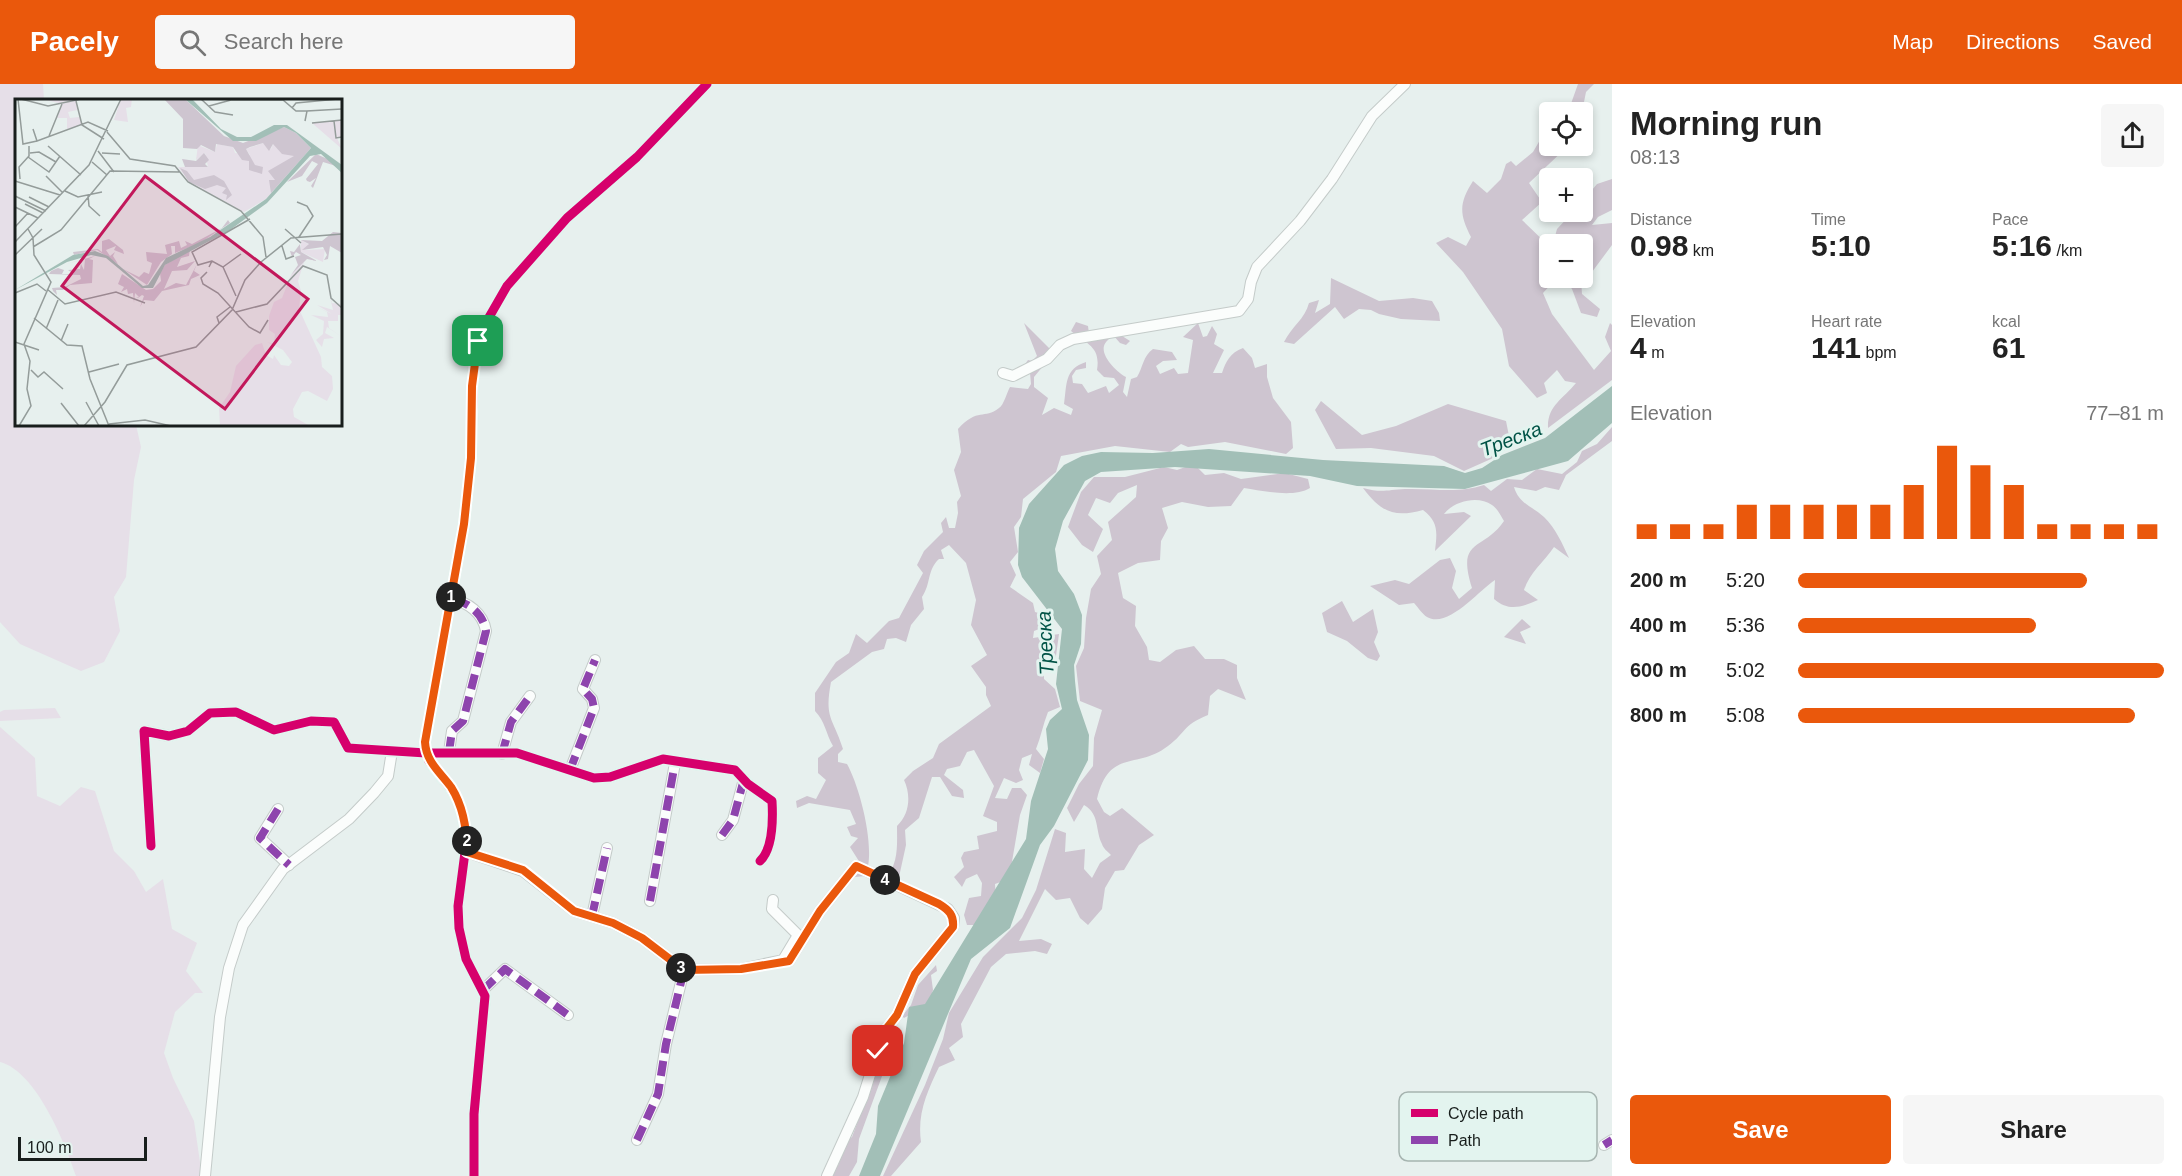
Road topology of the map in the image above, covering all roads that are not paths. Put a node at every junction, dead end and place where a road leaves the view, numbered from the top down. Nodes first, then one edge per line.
1 (707, 84) edge
2 (1405, 84) edge
3 (1003, 373) dead end
4 (451, 599) junction
5 (595, 660) dead end
6 (530, 696) dead end
7 (392, 751) junction
8 (449, 752) junction
9 (426, 753) junction
10 (502, 754) junction
11 (675, 763) junction
12 (570, 770) junction
13 (744, 779) junction
14 (278, 810) dead end
15 (722, 835) dead end
16 (151, 846) dead end
17 (607, 848) dead end
18 (467, 852) junction
19 (760, 861) dead end
20 (289, 865) junction
21 (773, 900) dead end
22 (650, 901) dead end
23 (592, 916) junction
24 (783, 960) junction
25 (684, 970) junction
26 (483, 990) junction
27 (568, 1015) dead end
28 (637, 1140) dead end
29 (205, 1176) edge
30 (474, 1176) edge
31 (827, 1176) edge

1 - 4 street
2 - 3 street
4 - 8 street
4 - 9 street
5 - 12 street
6 - 10 street
7 - 9 street
7 - 16 street
7 - 20 street
8 - 9 street
8 - 10 street
9 - 18 street
10 - 12 street
11 - 12 street
11 - 13 street
11 - 22 street
13 - 15 street
13 - 19 street
14 - 20 street
17 - 23 street
18 - 23 street
18 - 26 street
20 - 29 street
21 - 24 street
23 - 25 street
24 - 25 street
24 - 31 street
25 - 28 street
26 - 27 street
26 - 30 street

